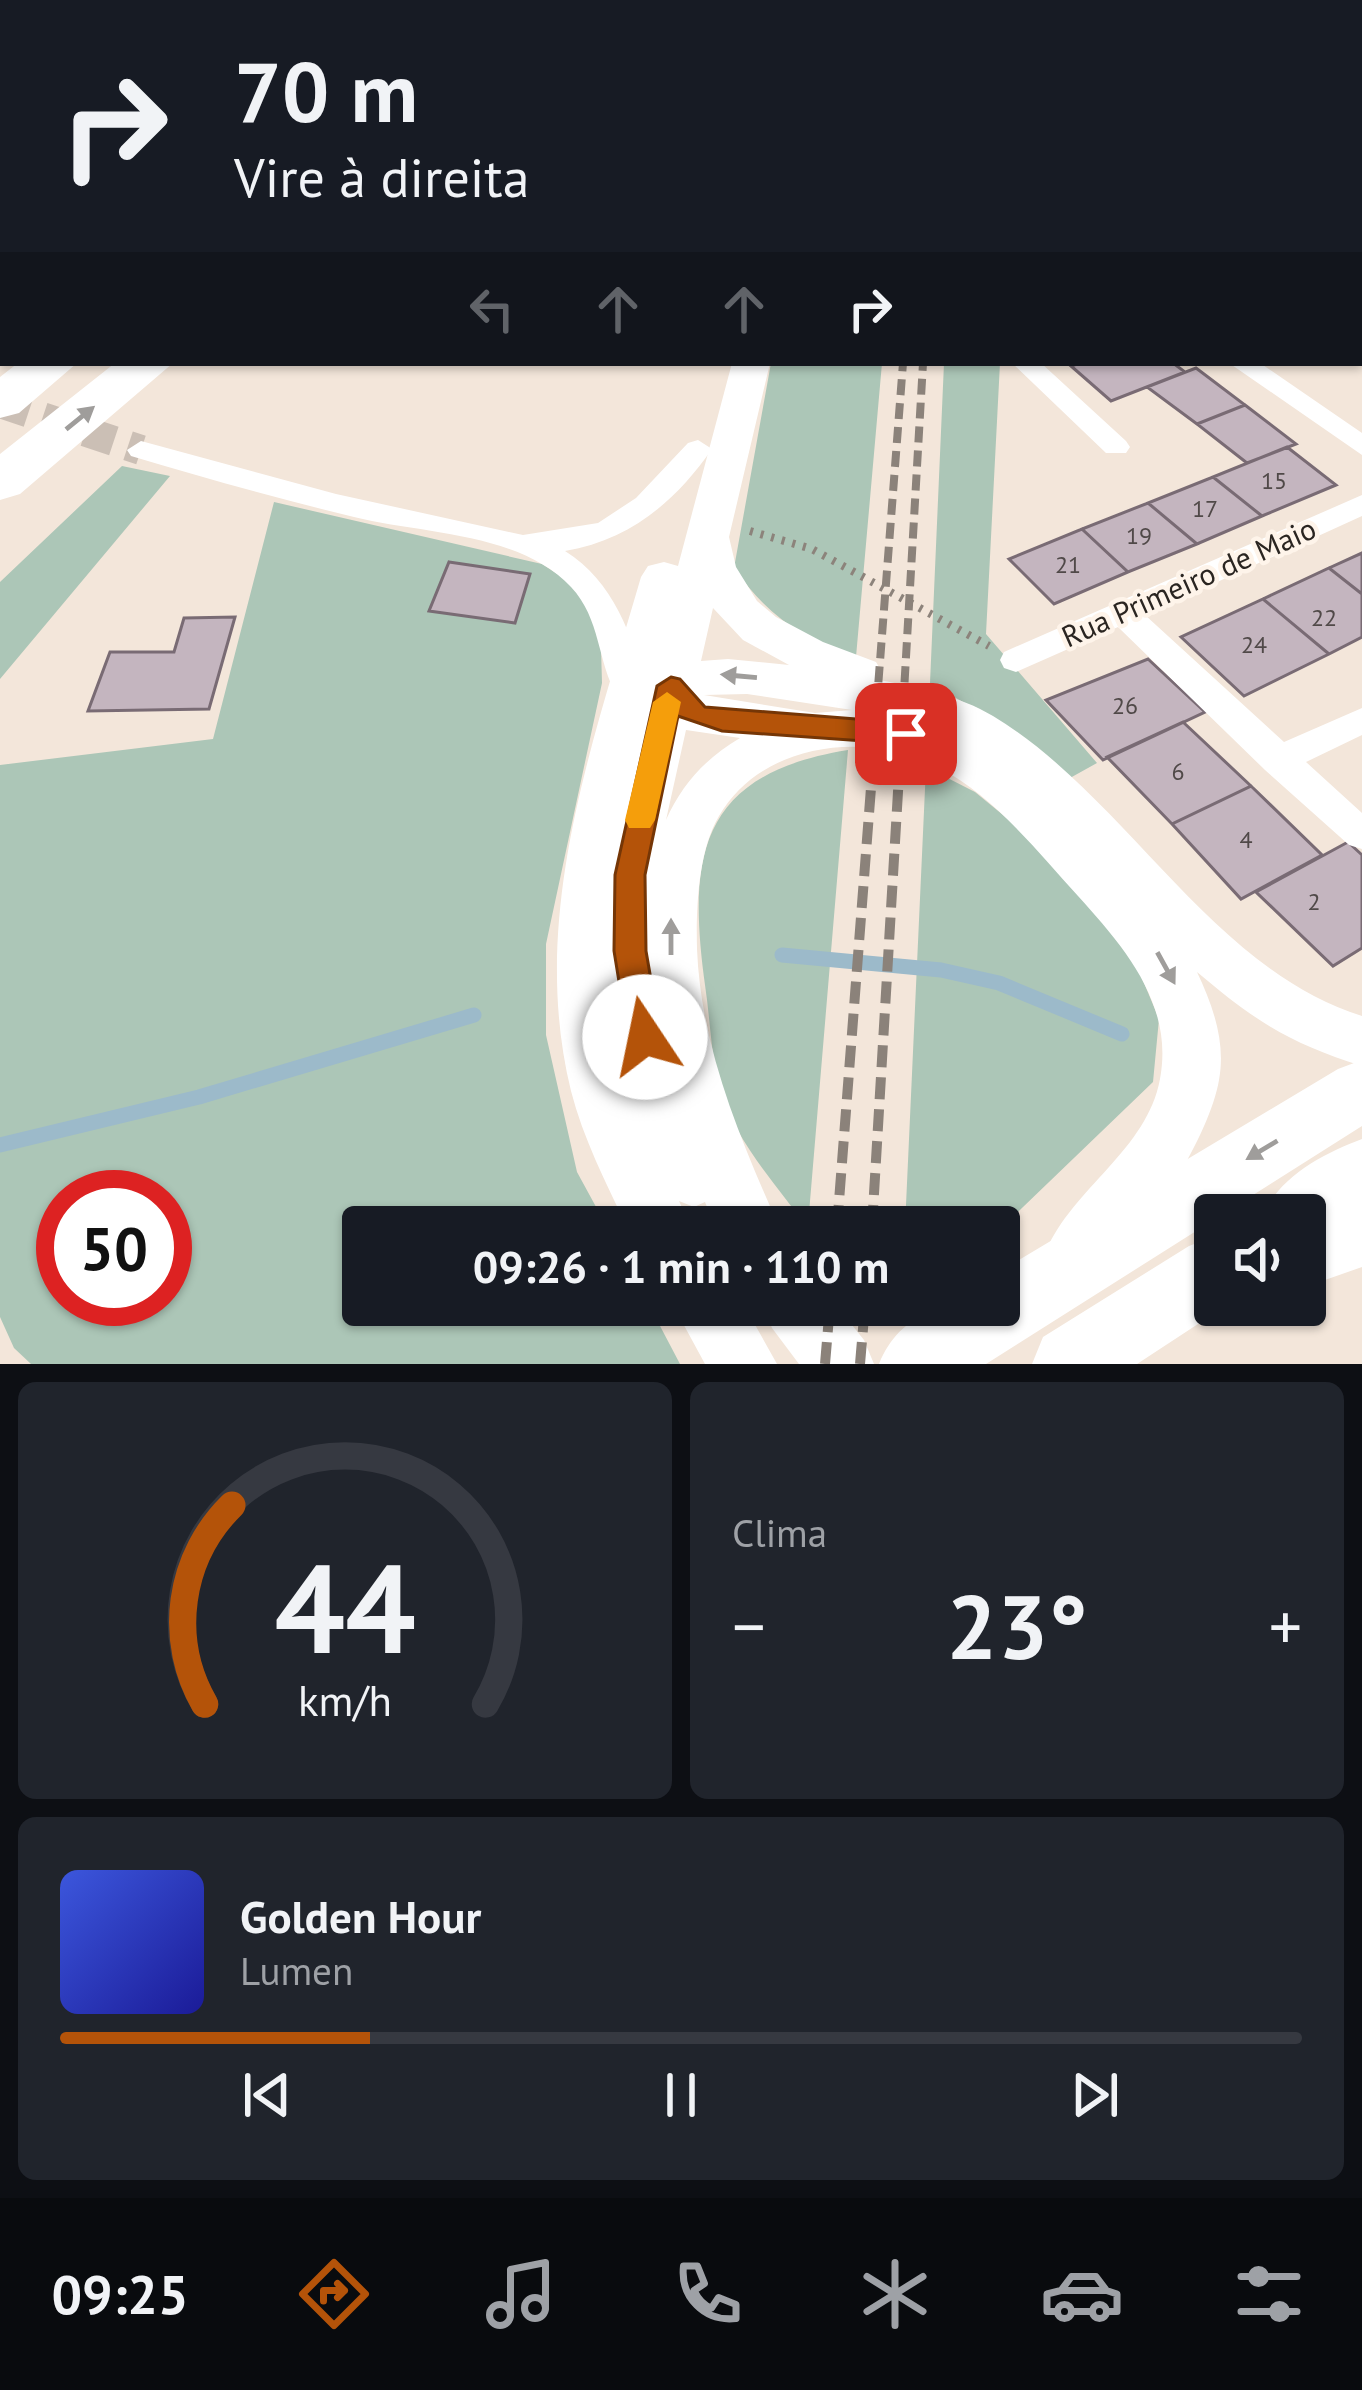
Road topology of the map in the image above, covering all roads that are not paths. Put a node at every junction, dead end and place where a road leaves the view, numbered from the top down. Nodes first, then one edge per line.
1 (47, 366) edge
2 (143, 366) edge
3 (720, 366) edge
4 (751, 366) edge
5 (1028, 366) edge
6 (1246, 366) edge
7 (0, 402) edge
8 (1362, 446) edge
9 (1116, 447) dead end
10 (698, 448) junction
11 (141, 450) tunnel mouth
12 (4, 481) edge
13 (1362, 505) edge
14 (728, 533) junction
15 (502, 540) junction
16 (1123, 613) junction
17 (1016, 660) road end
18 (641, 708) junction
19 (1362, 720) edge
20 (971, 726) junction
21 (830, 729) junction
22 (1277, 760) junction
23 (1362, 835) edge
24 (1362, 1041) edge
25 (1362, 1090) edge
26 (671, 1146) junction
27 (1362, 1171) edge
28 (1326, 1196) edge
29 (662, 1206) edge
30 (710, 1206) edge
31 (727, 1206) edge
32 (1362, 1237) edge
33 (1326, 1249) edge
34 (1063, 1270) junction
35 (1194, 1290) edge
36 (719, 1326) edge
37 (811, 1326) edge
38 (743, 1364) edge
39 (839, 1364) edge
40 (917, 1364) edge
41 (1070, 1364) edge

1 - 7 highway
12 -> 2 highway
3 - 10 main road
4 - 14 main road
5 - 9 street
6 - 8 street
10 - 15 street
10 - 18 main road
11 - 15 street
13 - 16 street, Rua Primeiro de Maio
14 - 18 main road
14 - 20 main road
15 - 18 street
16 - 17 street, Rua Primeiro de Maio
16 - 22 street
20 -> 18 main road
18 - 21 main road
18 - 26 main road
18 - 26 main road
19 - 22 street
20 - 24 main road
26 -> 21 main road
21 -> 34 main road
22 - 23 street
25 -> 34 main road
26 - 29 main road
26 - 30 main road
26 - 31 main road
27 - 28 main road
32 - 33 main road
34 - 40 main road
35 - 41 main road
36 - 38 main road
37 - 39 main road

